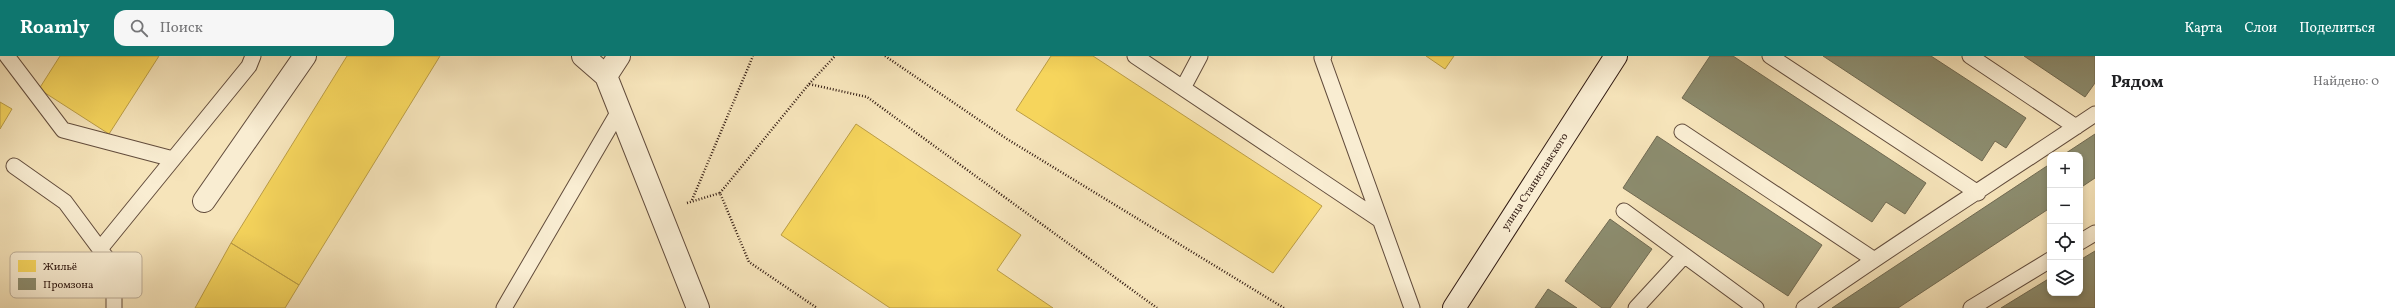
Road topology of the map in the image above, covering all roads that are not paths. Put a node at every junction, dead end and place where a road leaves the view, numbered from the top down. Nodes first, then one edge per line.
1 (8, 56) edge
2 (252, 56) edge
3 (305, 56) edge
4 (583, 56) edge
5 (619, 56) edge
6 (1135, 56) edge
7 (1200, 56) edge
8 (1324, 56) edge
9 (1616, 56) edge
10 (1770, 56) edge
11 (1970, 56) edge
12 (606, 76) junction
13 (1183, 88) junction
14 (619, 111) junction
15 (2095, 114) edge
16 (2076, 126) junction
17 (1682, 132) dead end
18 (173, 159) junction
19 (14, 166) dead end
20 (1978, 193) junction
21 (204, 201) dead end
22 (1624, 211) dead end
23 (1380, 220) junction
24 (2095, 233) edge
25 (2083, 240) edge
26 (100, 249) junction
27 (102, 252) edge
28 (1684, 256) junction
29 (1873, 259) junction
30 (2047, 262) edge
31 (504, 308) edge
32 (698, 308) edge
33 (1412, 308) edge
34 (1454, 308) edge
35 (1636, 308) edge
36 (1756, 308) edge
37 (1804, 308) edge
38 (1971, 308) edge

1 - 18 lane
2 - 18 lane
3 - 21 street
4 - 12 street
5 - 12 street
6 - 13 lane
7 - 13 lane
8 - 23 lane
9 - 34 street, улица Станиславского
10 - 20 lane
11 - 16 lane
12 - 14 street
13 - 23 lane
14 - 31 lane
14 - 32 street
15 - 16 lane
16 - 20 lane
17 - 29 lane
18 - 26 lane
19 - 26 lane
20 - 29 lane
22 - 28 lane
23 - 33 lane
24 - 25 lane
26 - 27 lane
28 - 35 lane
28 - 36 lane
29 - 37 lane
30 - 38 lane

